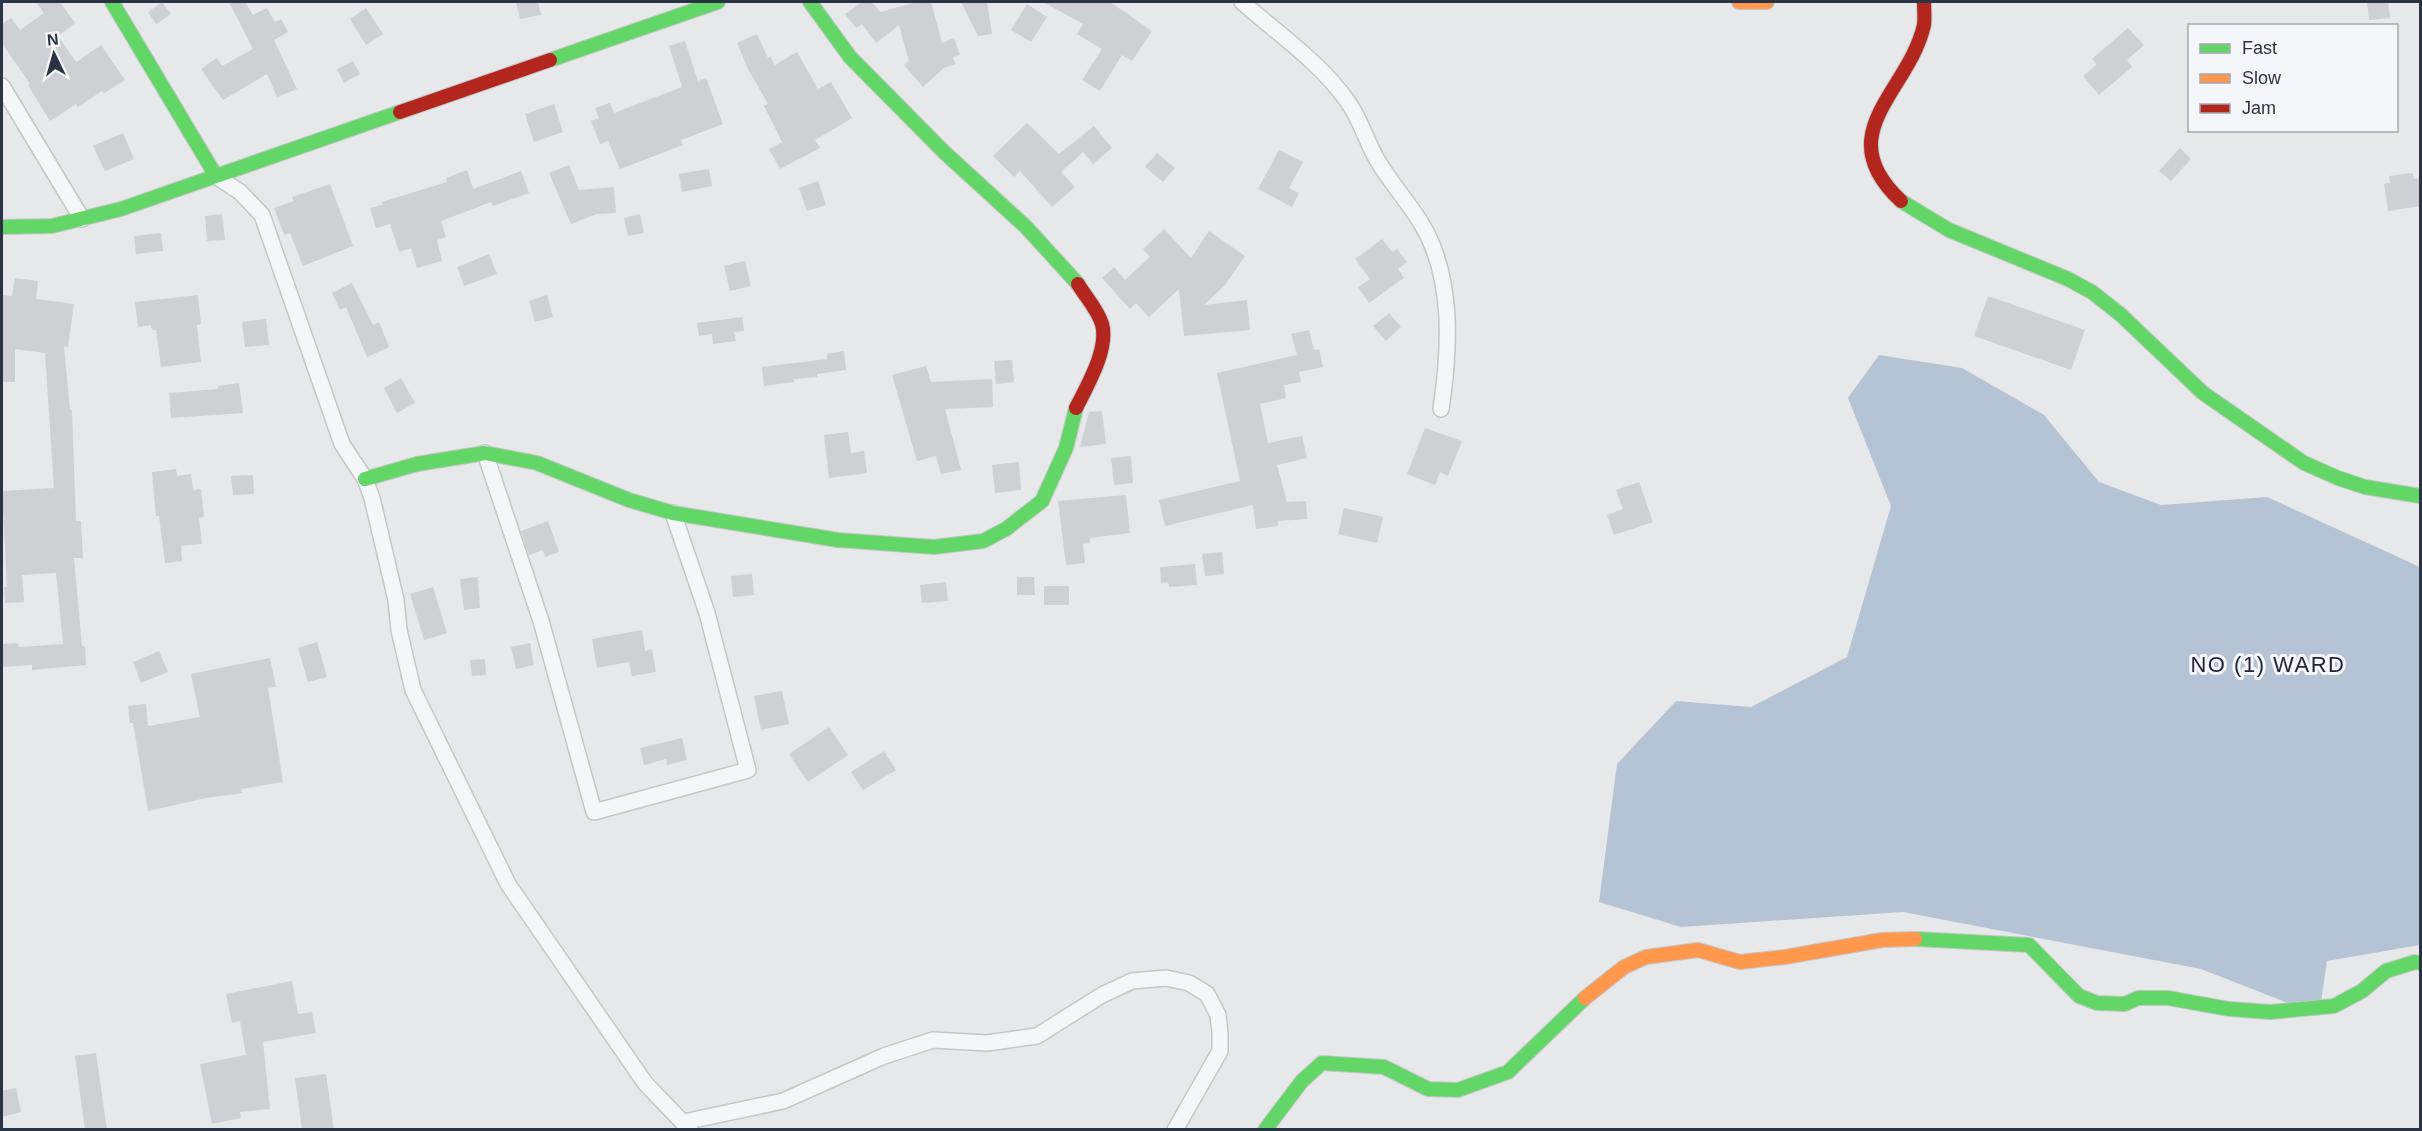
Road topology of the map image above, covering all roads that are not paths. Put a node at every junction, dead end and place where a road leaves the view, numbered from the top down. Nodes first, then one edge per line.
1 (112, 2) edge
2 (714, 2) edge
3 (810, 2) edge
4 (1242, 2) edge
5 (1738, 2) edge
6 (1767, 2) edge
7 (1924, 2) edge
8 (2, 86) edge
9 (216, 176) junction
10 (82, 219) junction
11 (2, 227) edge
12 (1441, 409) dead end
13 (485, 453) junction
14 (365, 479) junction
15 (2421, 496) edge
16 (674, 513) junction
17 (2421, 963) edge
18 (687, 1126) edge
19 (1175, 1130) edge
20 (1265, 1130) edge

1 - 9 main road
2 - 9 main road
3 - 16 main road
4 - 12 street
5 - 6 main road
7 - 15 main road
8 - 10 street
9 - 10 main road
9 - 14 street
10 - 11 main road
13 - 14 main road
13 - 16 main road
13 - 16 street
14 - 18 street
17 - 20 main road
18 - 19 street

